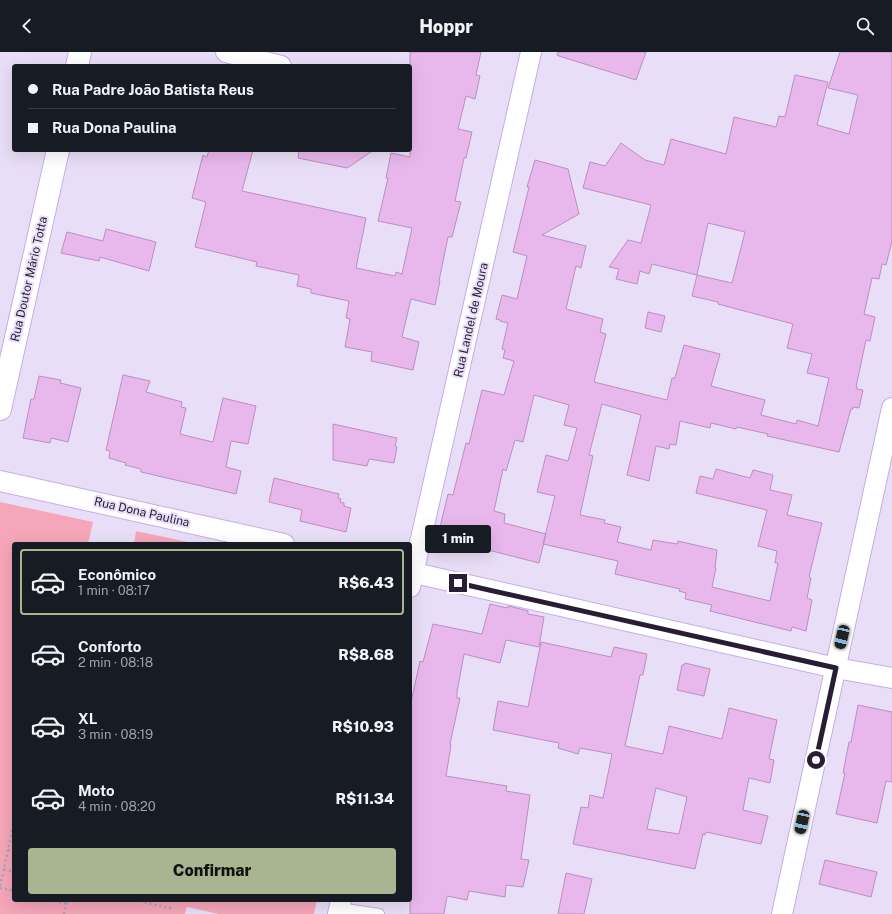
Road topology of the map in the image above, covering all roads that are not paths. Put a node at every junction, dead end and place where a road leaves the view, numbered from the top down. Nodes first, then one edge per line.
1 (80, 52) edge
2 (226, 52) edge
3 (531, 52) edge
4 (77, 64) edge
5 (273, 64) edge
6 (58, 152) edge
7 (892, 408) edge
8 (0, 409) edge
9 (0, 481) edge
10 (275, 542) edge
11 (412, 573) edge
12 (412, 577) edge
13 (836, 668) junction
14 (892, 678) edge
15 (339, 907) edge
16 (379, 914) edge
17 (782, 914) edge

1 - 4 street
2 - 5 street
3 - 11 street, Rua Landel de Moura
6 - 8 street, Rua Doutor Mário Totta
7 - 13 street
9 - 10 street, Rua Dona Paulina
12 - 13 street
13 - 14 street
13 - 17 street
15 - 16 lane

